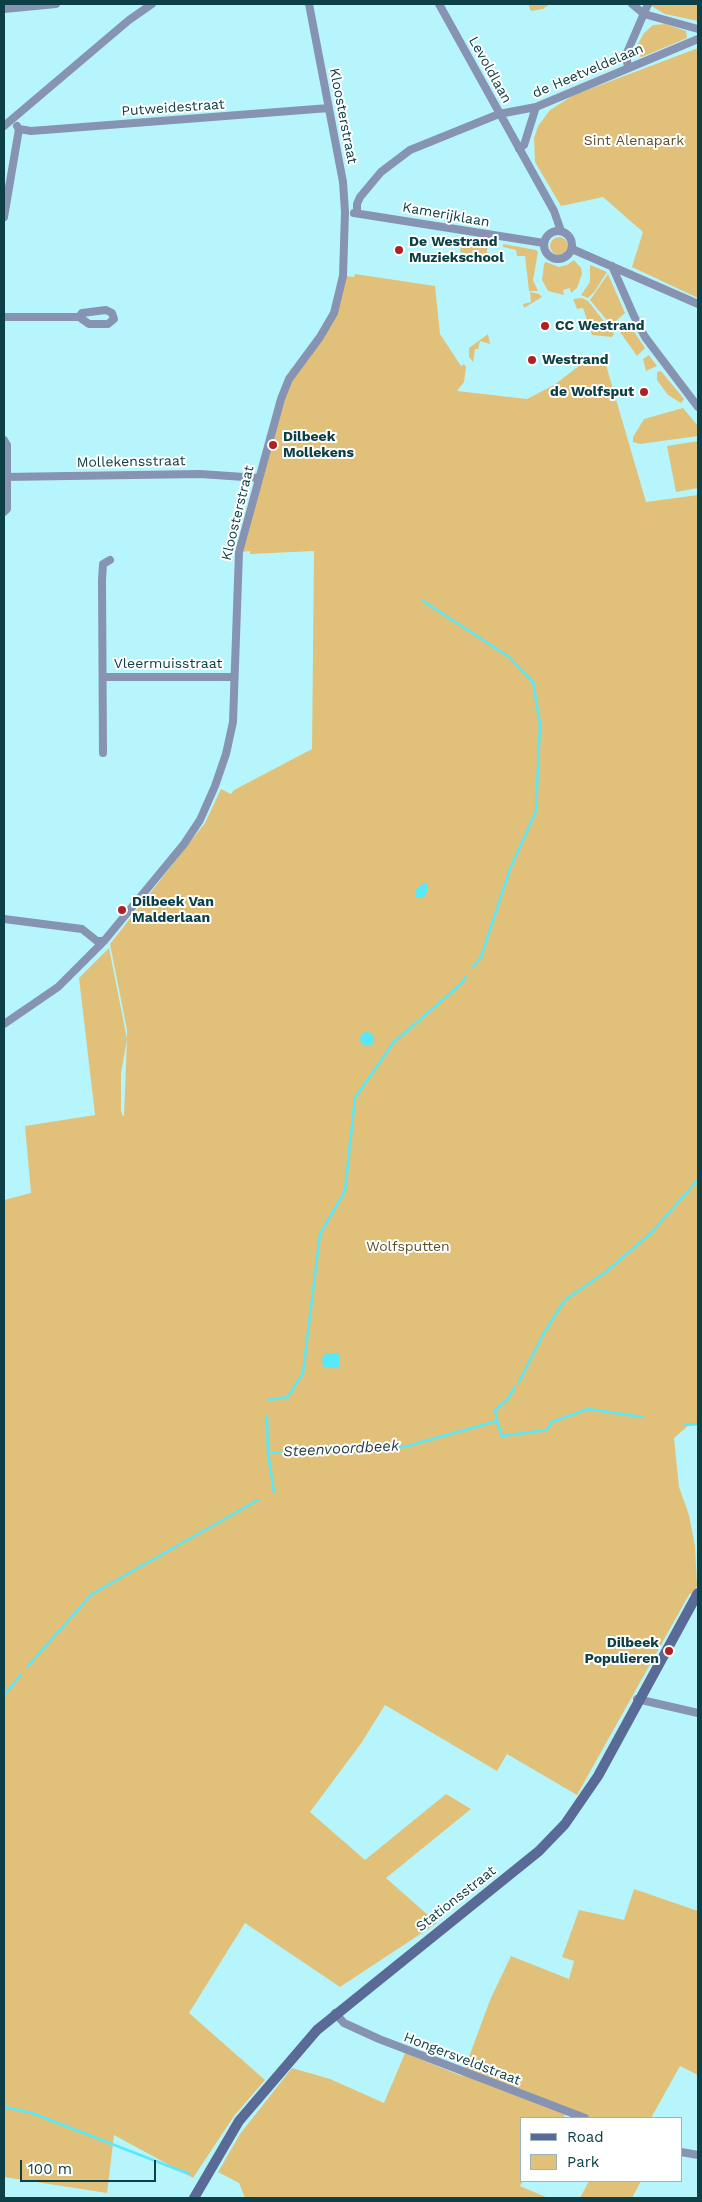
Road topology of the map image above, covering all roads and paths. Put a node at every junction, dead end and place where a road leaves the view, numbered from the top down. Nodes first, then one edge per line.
1 (56, 4) edge
2 (152, 4) edge
3 (309, 4) edge
4 (439, 4) edge
5 (632, 4) edge
6 (648, 4) edge
7 (4, 9) edge
8 (644, 14) junction
9 (698, 29) edge
10 (698, 39) edge
11 (628, 67) junction
12 (536, 107) junction
13 (329, 108) junction
14 (499, 114) junction
15 (12, 121) junction
16 (4, 126) edge
17 (19, 129) junction
18 (519, 149) junction
19 (345, 212) junction
20 (357, 213) junction
21 (4, 217) edge
22 (561, 231) junction
23 (544, 243) junction
24 (572, 249) junction
25 (612, 266) junction
26 (698, 304) edge
27 (4, 316) edge
28 (79, 317) dead end
29 (698, 407) edge
30 (4, 440) edge
31 (5, 477) edge
32 (259, 478) junction
33 (4, 512) edge
34 (110, 560) dead end
35 (103, 677) junction
36 (234, 677) junction
37 (102, 753) dead end
38 (4, 919) edge
39 (104, 941) junction
40 (4, 1024) edge
41 (698, 1593) edge
42 (637, 1700) junction
43 (698, 1713) edge
44 (335, 2012) junction
45 (582, 2117) edge
46 (682, 2152) edge
47 (698, 2155) edge
48 (194, 2198) edge

1 - 7 street
2 - 15 street
3 - 13 street, Kloosterstraat
4 - 14 street, Levoldlaan
5 - 8 street
6 - 8 street
8 - 9 street
8 - 11 street
10 - 11 street, de Heetveldelaan
11 - 12 street, de Heetveldelaan
12 - 14 street, de Heetveldelaan
12 - 18 street
13 - 17 street, Putweidestraat
13 - 19 street, Kloosterstraat
14 - 18 street, Levoldlaan
14 - 20 street, de Heetveldelaan
15 - 16 street
15 - 17 street
17 - 21 street
18 - 22 street, Levoldlaan
19 - 20 street, Kamerijklaan
19 - 32 street, Kloosterstraat
20 - 23 street, Kamerijklaan
22 - 23 street
22 - 24 street
23 - 24 street
24 - 25 street
25 - 26 street
25 - 29 street
27 - 28 street
30 - 31 street
31 - 32 street, Mollekensstraat
31 - 33 street
32 - 36 street, Kloosterstraat
34 - 35 street, Vleermuisstraat
35 - 36 street, Vleermuisstraat
35 - 37 street, Vleermuisstraat
36 - 39 street, Kloosterstraat
38 - 39 street
39 - 40 street, Kloosterstraat
41 - 42 street, Stationsstraat
42 - 43 street
42 - 44 street, Stationsstraat
44 - 45 street, Hongersveldstraat
44 - 48 street, Stationsstraat
46 - 47 street

